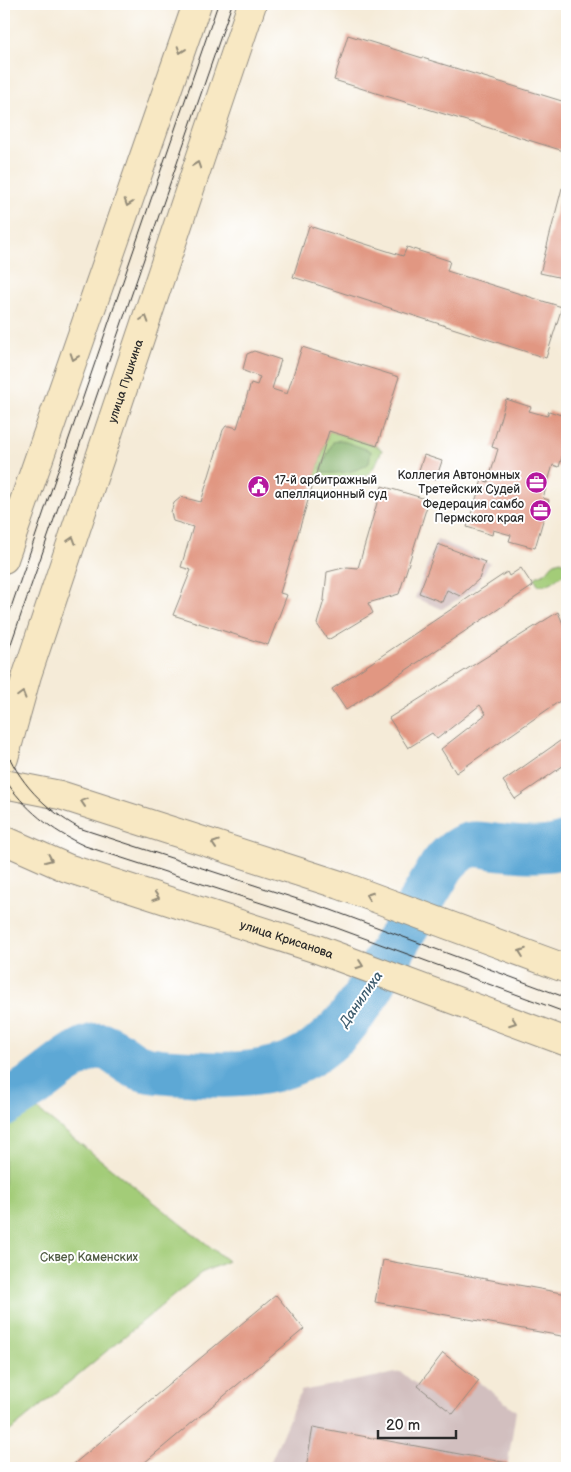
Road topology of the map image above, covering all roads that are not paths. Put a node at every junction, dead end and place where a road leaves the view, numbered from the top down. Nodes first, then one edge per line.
1 (197, 4) edge
2 (252, 4) edge
3 (4, 559) edge
4 (4, 758) edge
5 (4, 784) edge
6 (4, 840) edge
7 (567, 969) edge
8 (567, 1042) edge

1 -> 3 main road
4 -> 2 main road, улица Пушкина
7 -> 5 main road
6 -> 8 main road, улица Крисанова

